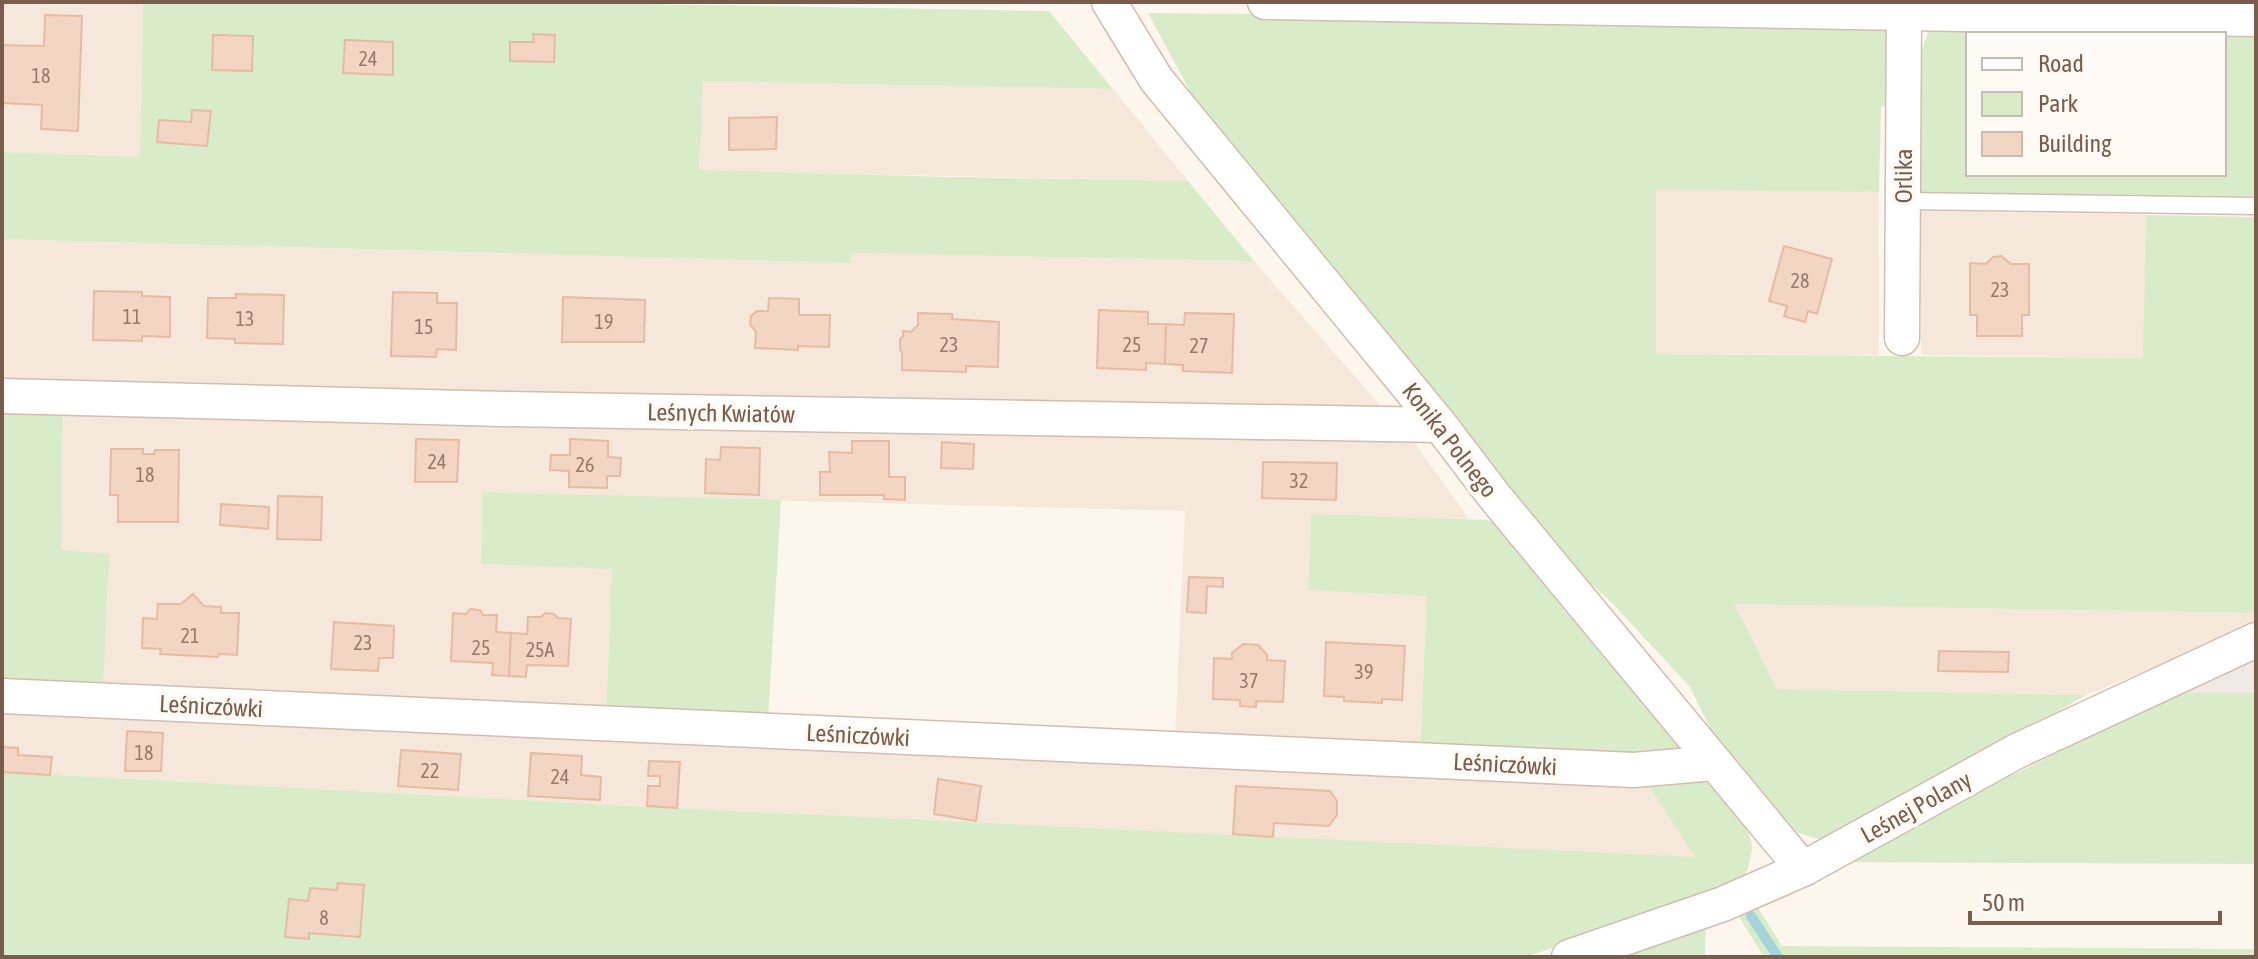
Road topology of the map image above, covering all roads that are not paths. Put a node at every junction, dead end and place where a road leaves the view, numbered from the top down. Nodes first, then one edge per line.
1 (1109, 2) edge
2 (1265, 2) edge
3 (1904, 13) junction
4 (2256, 19) edge
5 (1903, 201) junction
6 (2256, 206) edge
7 (1902, 338) dead end
8 (2, 396) edge
9 (1440, 425) junction
10 (2256, 640) edge
11 (2, 696) edge
12 (1714, 763) junction
13 (1803, 869) junction
14 (1569, 957) edge

1 - 9 street, Konika Polnego
2 - 3 street
3 - 4 street
3 - 5 street, Orlika
5 - 6 lane
5 - 7 street, Orlika
8 - 9 street, Leśnych Kwiatów
9 - 12 street, Konika Polnego
10 - 13 street, Leśnej Polany
11 - 12 street, Leśniczówki
12 - 13 street, Konika Polnego
13 - 14 street, Leśnej Polany

